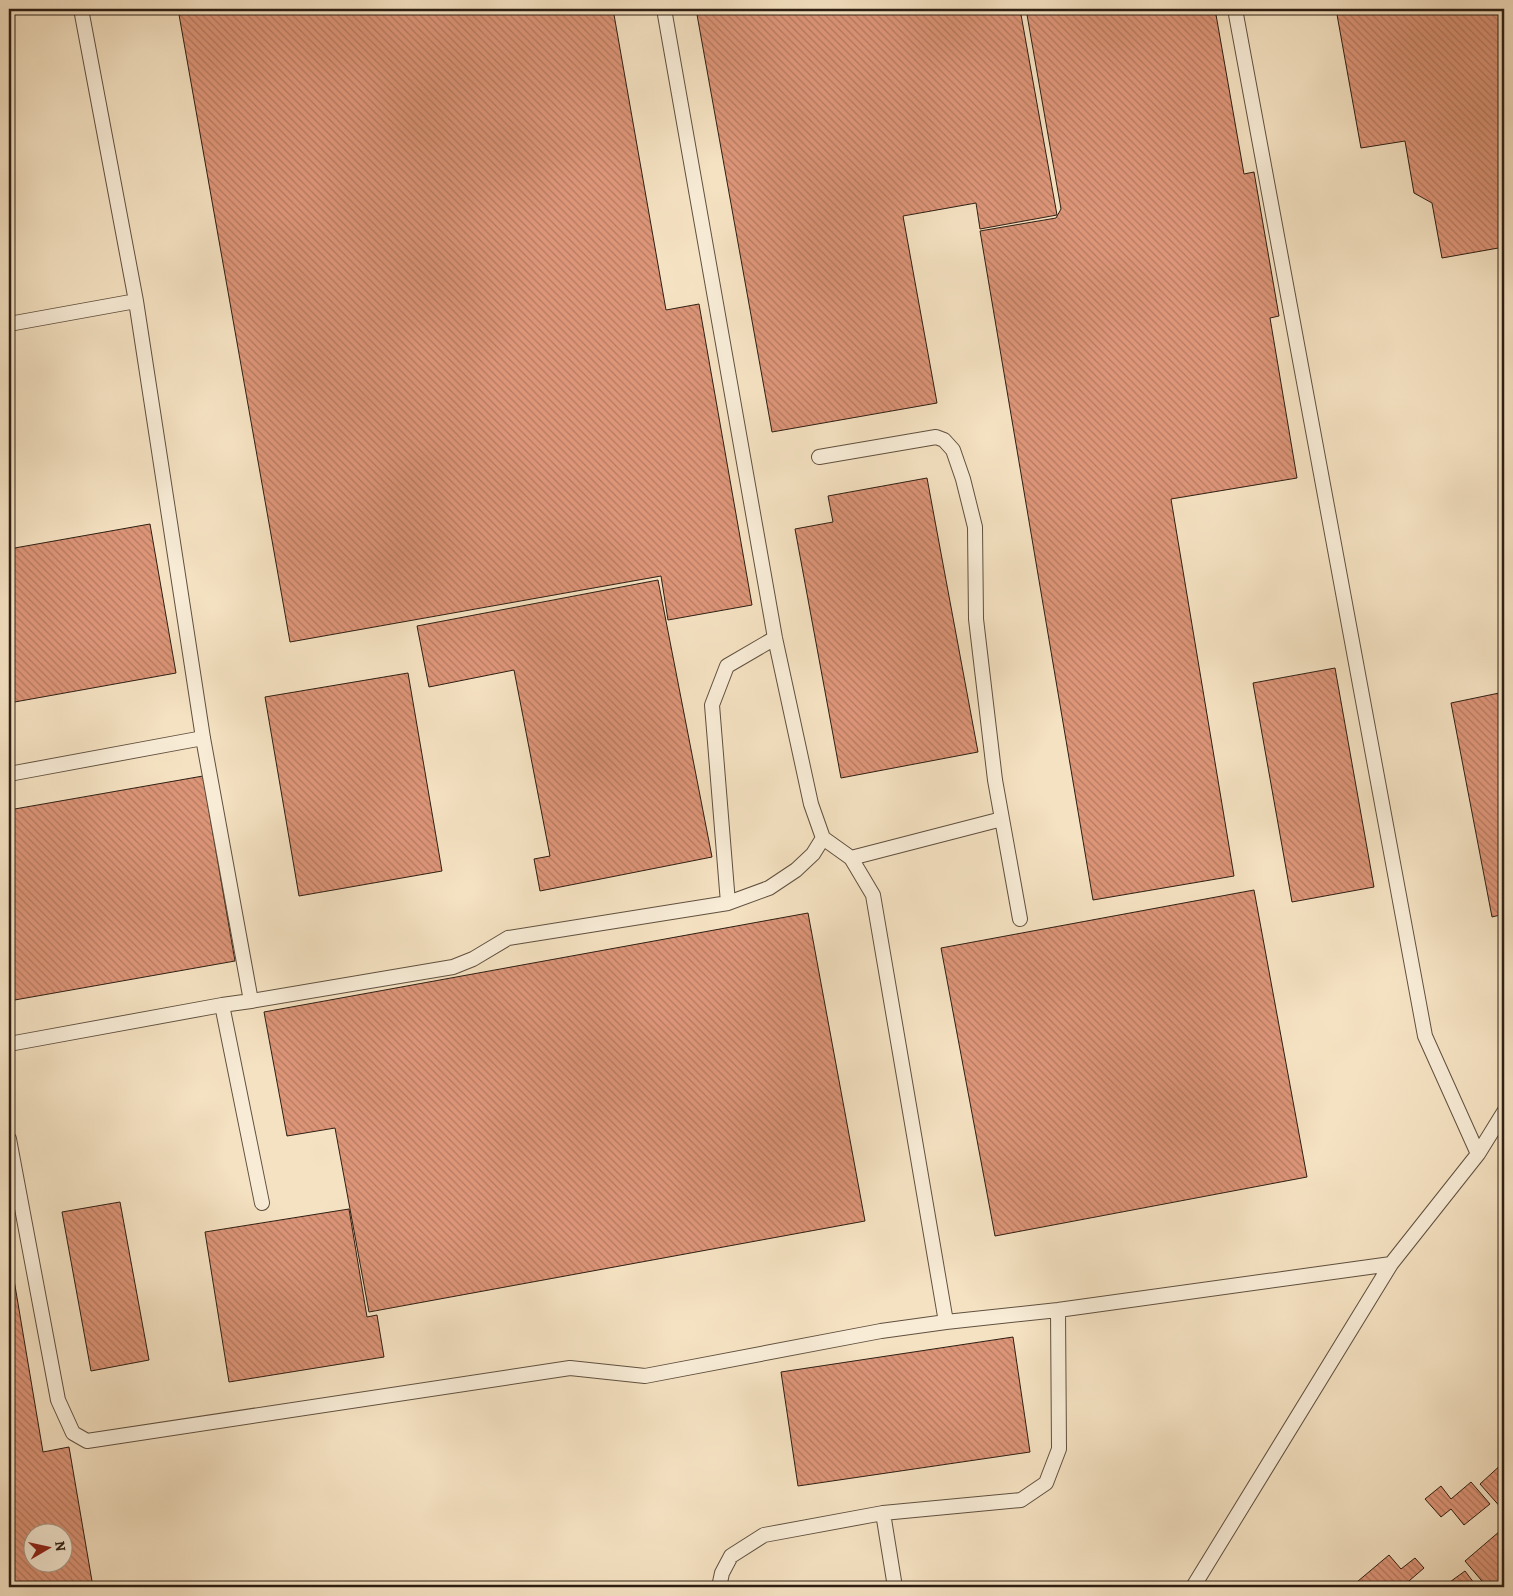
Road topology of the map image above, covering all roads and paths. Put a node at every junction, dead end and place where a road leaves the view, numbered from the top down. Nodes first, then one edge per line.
1 (81, 9) edge
2 (664, 9) edge
3 (1235, 9) edge
4 (136, 301) junction
5 (9, 324) edge
6 (818, 457) dead end
7 (775, 638) junction
8 (203, 738) junction
9 (9, 774) edge
10 (1002, 819) junction
11 (823, 838) junction
12 (852, 858) junction
13 (728, 903) junction
14 (1020, 919) dead end
15 (251, 1002) junction
16 (222, 1005) junction
17 (9, 1044) edge
18 (1504, 1112) edge
19 (9, 1139) edge
20 (1478, 1154) junction
21 (262, 1203) dead end
22 (1391, 1264) junction
23 (1058, 1310) junction
24 (946, 1322) junction
25 (883, 1513) junction
26 (719, 1587) edge
27 (895, 1587) edge
28 (1193, 1587) edge

1 - 4 lane
2 - 7 lane
3 - 20 lane
4 - 5 lane
4 - 8 lane
6 - 10 lane
7 - 11 lane
7 - 13 lane
8 - 9 lane
8 - 15 lane
10 - 12 lane
10 - 14 lane
11 - 12 lane
11 - 13 lane
12 - 24 lane
13 - 15 lane
15 - 16 lane
16 - 17 lane
16 - 21 lane
18 - 20 lane
19 - 24 lane
20 - 22 lane
22 - 23 lane
22 - 28 lane
23 - 24 lane
23 - 25 lane
25 - 26 lane
25 - 27 lane

